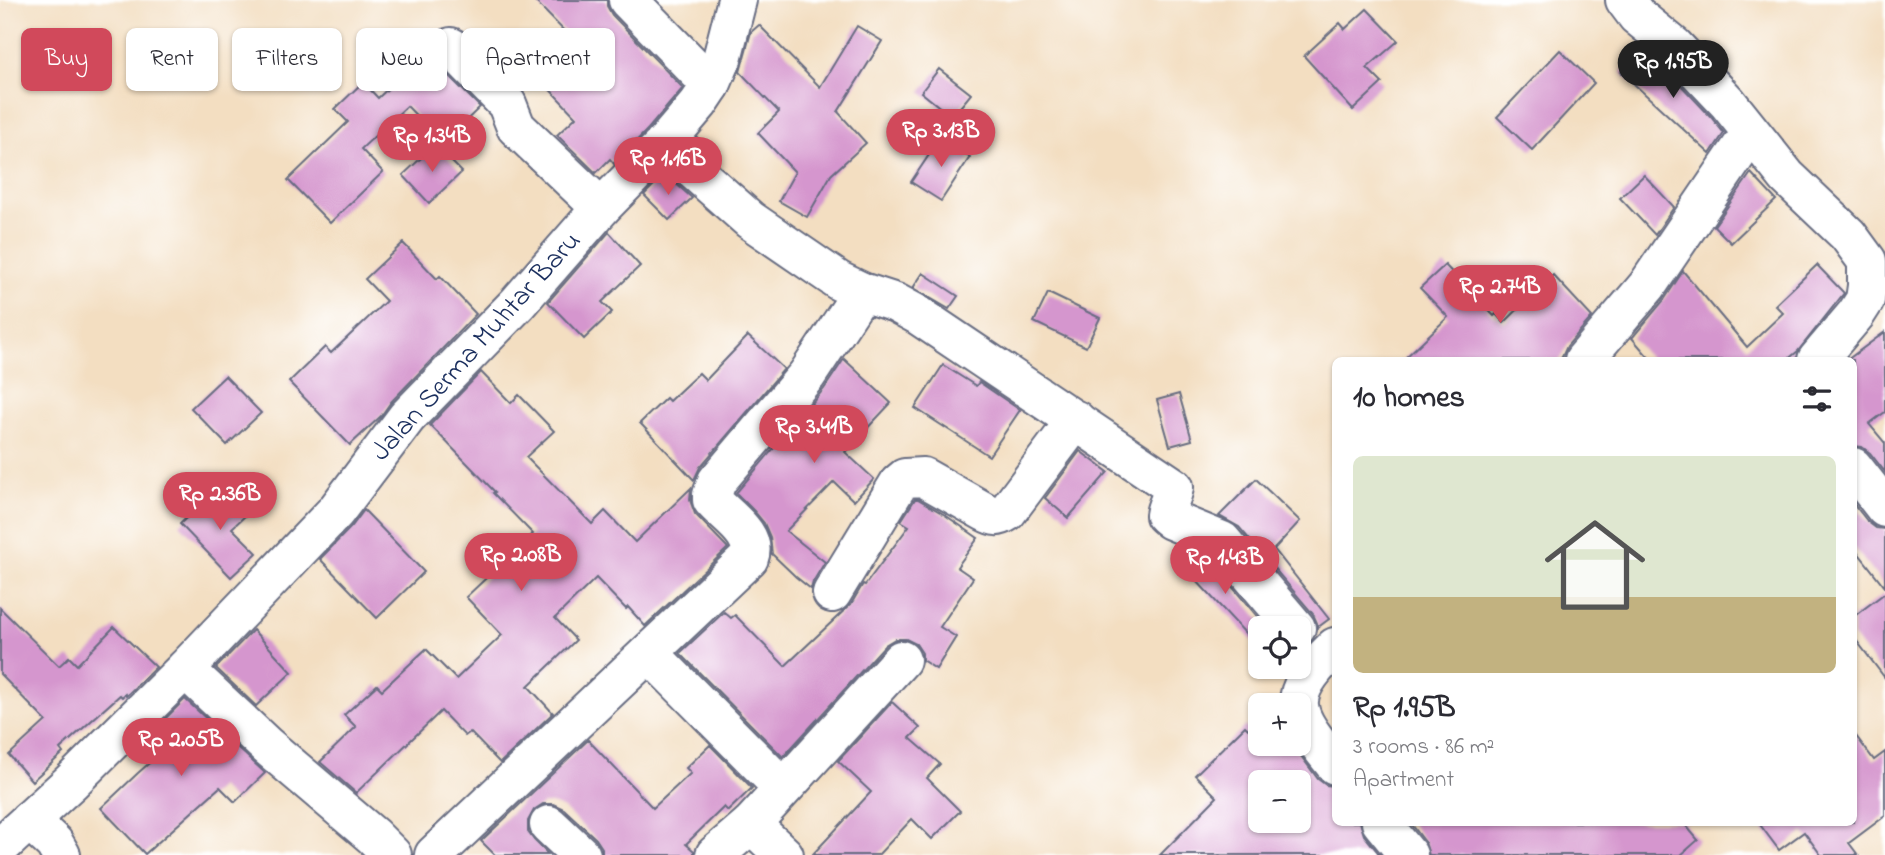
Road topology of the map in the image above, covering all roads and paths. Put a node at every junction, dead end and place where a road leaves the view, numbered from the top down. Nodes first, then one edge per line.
1 (628, 0) edge
2 (737, 0) edge
3 (1625, 0) edge
4 (451, 47) dead end
5 (710, 85) junction
6 (1751, 134) junction
7 (664, 144) junction
8 (601, 208) junction
9 (862, 292) junction
10 (1587, 357) edge
11 (1820, 357) edge
12 (1076, 420) junction
13 (1857, 472) edge
14 (1885, 508) edge
15 (832, 593) dead end
16 (1313, 642) edge
17 (649, 653) junction
18 (901, 660) dead end
19 (186, 669) junction
20 (1332, 761) edge
21 (783, 788) junction
22 (29, 820) junction
23 (751, 824) junction
24 (549, 825) dead end
25 (1384, 826) edge
26 (0, 847) edge
27 (61, 855) edge
28 (392, 855) edge
29 (434, 855) edge
30 (581, 855) edge
31 (715, 855) edge
32 (784, 855) edge
33 (1408, 855) edge

1 - 5 street
2 - 5 street, Jalan Serma Muhtar Baru
3 - 6 street
4 - 8 street
5 - 7 street, Jalan Serma Muhtar Baru
6 - 10 street
6 - 11 street
7 - 8 street, Jalan Serma Muhtar Baru
7 - 9 street
8 - 19 street, Jalan Serma Muhtar Baru
9 - 12 street
9 - 17 street
12 - 15 street
12 - 16 street
13 - 14 street
16 - 20 street
17 - 21 street
17 - 29 street
18 - 21 street
19 - 22 street, Jalan Serma Muhtar Baru
19 - 28 street
21 - 23 street
22 - 26 street, Jalan Serma Muhtar Baru
22 - 27 street
23 - 31 street
23 - 32 street
24 - 30 street
25 - 33 street

